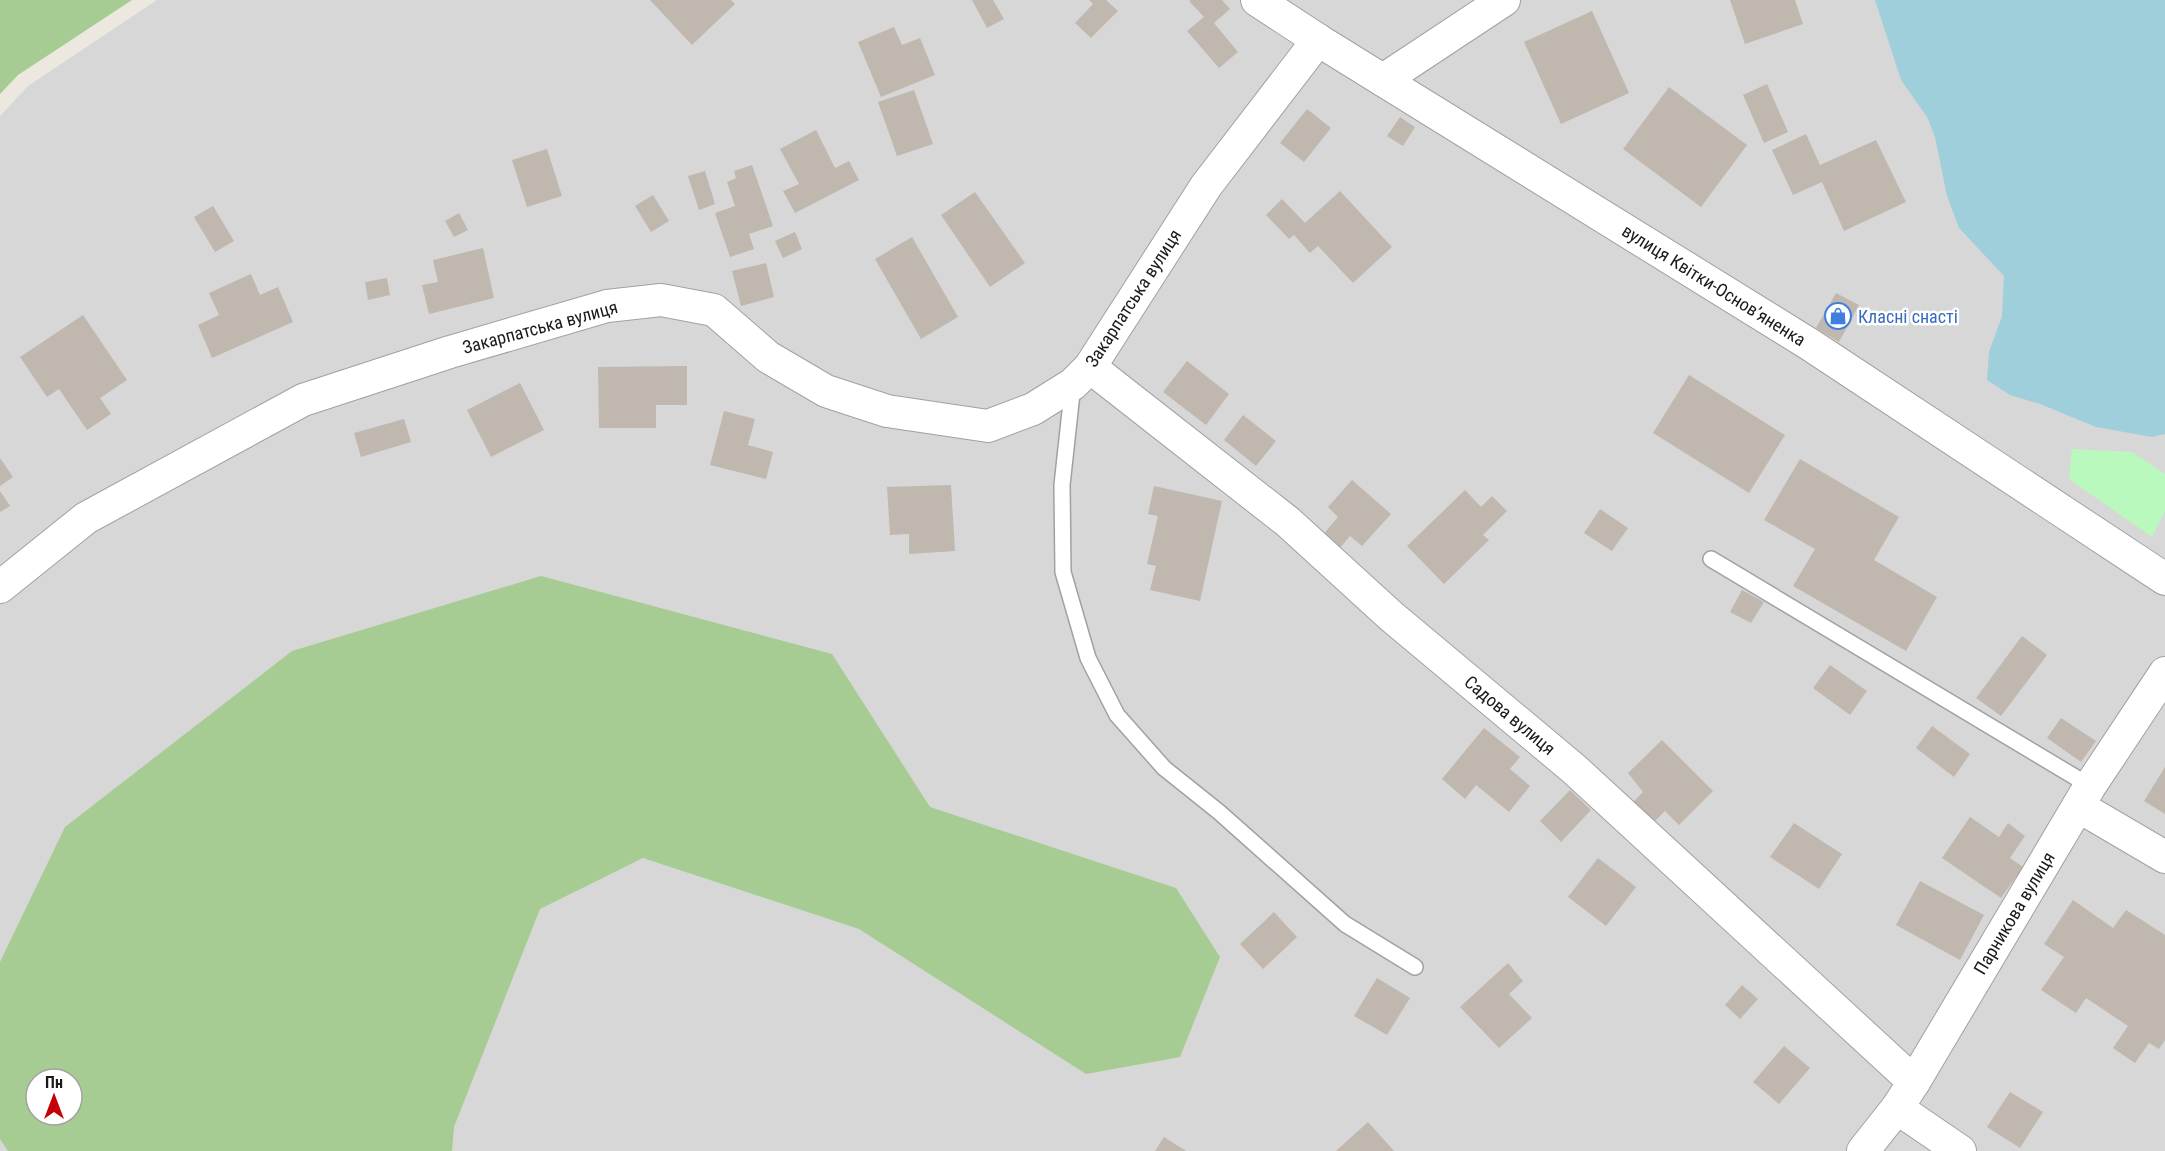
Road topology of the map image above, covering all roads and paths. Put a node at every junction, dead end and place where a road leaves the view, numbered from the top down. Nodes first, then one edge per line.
1 (1257, 0) edge
2 (1504, 0) edge
3 (1318, 40) junction
4 (1383, 80) junction
5 (1082, 376) junction
6 (1711, 559) dead end
7 (2165, 579) edge
8 (0, 587) edge
9 (2165, 674) edge
10 (2084, 796) junction
11 (2165, 857) edge
12 (1415, 967) dead end
13 (1914, 1082) junction
14 (1897, 1108) junction
15 (1863, 1151) edge
16 (1960, 1151) edge

1 - 3 street, вулиця Квітки-Основ’яненка
2 - 4 street
3 - 4 street, вулиця Квітки-Основ’яненка
3 - 5 street, Закарпатська вулиця
4 - 7 street, вулиця Квітки-Основ’яненка
5 - 8 street, Закарпатська вулиця
5 - 12 lane
5 - 13 street, Садова вулиця
6 - 10 lane
9 - 10 street, Парникова вулиця
10 - 11 street
10 - 13 street, Парникова вулиця
13 - 14 street, Парникова вулиця
14 - 15 street, Парникова вулиця
14 - 16 street

